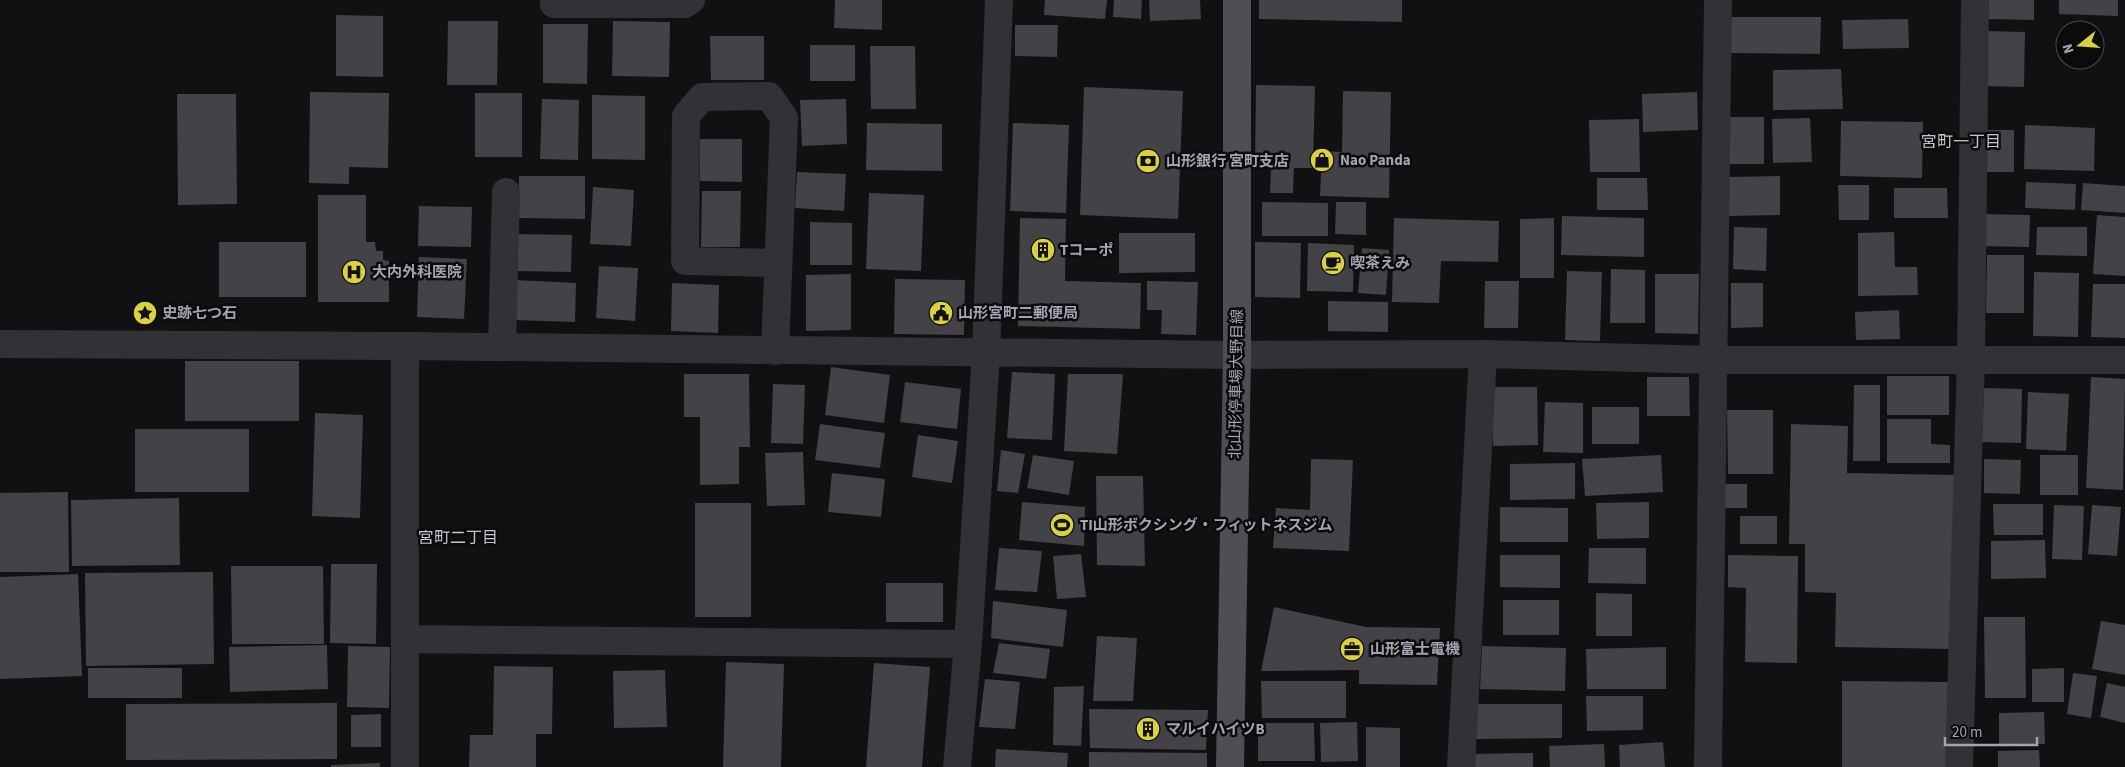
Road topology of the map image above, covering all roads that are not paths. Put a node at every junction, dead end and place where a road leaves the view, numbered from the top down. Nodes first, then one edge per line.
1 (554, 0) edge
2 (691, 0) edge
3 (1000, 0) edge
4 (1237, 0) edge
5 (1718, 0) edge
6 (1975, 0) edge
7 (506, 192) dead end
8 (778, 263) junction
9 (0, 344) edge
10 (405, 346) junction
11 (502, 347) junction
12 (775, 351) junction
13 (986, 353) junction
14 (1484, 354) junction
15 (1237, 355) junction
16 (1971, 359) junction
17 (1714, 360) junction
18 (2125, 360) edge
19 (405, 639) junction
20 (968, 644) junction
21 (405, 767) edge
22 (957, 767) edge
23 (1230, 767) edge
24 (1461, 767) edge
25 (1708, 767) edge
26 (1959, 767) edge

1 - 2 street
3 - 13 street
4 - 15 main road, 北山形停車場大野目線
5 - 17 street
6 - 16 street
7 - 11 street
8 - 8 street
8 - 12 street
9 - 10 street
10 - 11 street
10 - 19 street
11 - 12 street
12 - 13 street
13 - 15 street
13 - 20 street
14 - 15 street
14 - 17 street
14 - 24 street
15 - 23 main road, 北山形停車場大野目線
16 - 17 street
16 - 18 street
16 - 26 street
17 - 25 street
19 - 20 street
19 - 21 street
20 - 22 street

